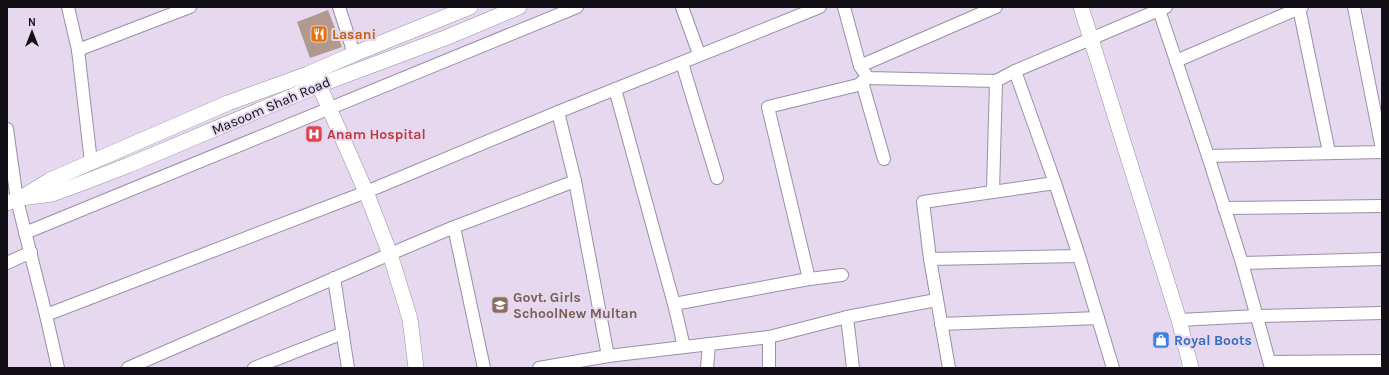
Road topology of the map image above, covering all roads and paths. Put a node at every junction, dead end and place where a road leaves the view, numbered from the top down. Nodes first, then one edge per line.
1 (68, 7) edge
2 (190, 7) edge
3 (339, 7) edge
4 (470, 7) edge
5 (520, 7) edge
6 (577, 7) edge
7 (682, 7) edge
8 (820, 7) edge
9 (844, 7) edge
10 (996, 7) edge
11 (1081, 7) edge
12 (1354, 7) edge
13 (1300, 8) edge
14 (1162, 9) edge
15 (445, 14) edge
16 (445, 38) junction
17 (1091, 38) junction
18 (78, 50) junction
19 (354, 54) junction
20 (699, 54) junction
21 (1176, 61) junction
22 (682, 63) junction
23 (860, 66) junction
24 (1015, 70) junction
25 (865, 80) junction
26 (996, 81) junction
27 (319, 85) junction
28 (615, 89) junction
29 (228, 103) junction
30 (329, 108) junction
31 (558, 112) junction
32 (236, 121) junction
33 (7, 130) edge
34 (1382, 149) edge
35 (1329, 152) junction
36 (1382, 152) edge
37 (1208, 156) junction
38 (884, 159) dead end
39 (91, 162) junction
40 (717, 178) dead end
41 (575, 181) junction
42 (1055, 183) junction
43 (993, 191) junction
44 (366, 192) junction
45 (15, 200) edge
46 (1382, 206) edge
47 (1224, 208) junction
48 (454, 227) junction
49 (25, 233) junction
50 (30, 252) junction
51 (390, 254) junction
52 (1079, 256) junction
53 (930, 259) junction
54 (1382, 259) edge
55 (7, 262) edge
56 (1242, 263) junction
57 (842, 275) dead end
58 (334, 278) junction
59 (809, 279) junction
60 (936, 300) junction
61 (674, 304) junction
62 (1382, 314) edge
63 (46, 315) junction
64 (1257, 316) junction
65 (847, 317) junction
66 (1098, 318) junction
67 (1179, 320) junction
68 (941, 324) junction
69 (343, 333) junction
70 (769, 337) junction
71 (709, 345) junction
72 (684, 347) junction
73 (608, 356) junction
74 (1382, 361) edge
75 (1271, 365) edge
76 (135, 367) edge
77 (58, 368) edge
78 (254, 368) edge
79 (348, 368) edge
80 (416, 368) edge
81 (484, 368) edge
82 (540, 368) edge
83 (707, 368) edge
84 (769, 368) edge
85 (853, 368) edge
86 (949, 368) edge
87 (1113, 368) edge
88 (1191, 368) edge

1 - 18 street
2 - 18 street
3 - 19 street
4 - 15 main road, Masoom Shah Road
5 - 16 main road, Masoom Shah Road
6 - 30 street
7 - 20 street
8 - 20 street
9 - 23 street
10 - 23 street
11 - 17 main road
12 - 34 street
13 - 21 street
13 - 35 street
14 - 17 street
14 - 21 street
15 - 16 main road
15 - 19 main road, Masoom Shah Road
16 - 27 main road, Masoom Shah Road
17 - 24 street
17 - 67 main road
18 - 39 street
19 - 29 main road, Masoom Shah Road
20 - 22 street
21 - 37 street
22 - 28 street
22 - 40 street
23 - 25 street
24 - 26 street
24 - 42 street
25 - 26 street
25 - 38 street
25 - 59 street
26 - 43 street
27 - 30 main road
27 - 32 main road, Masoom Shah Road
28 - 31 street
28 - 61 street
29 - 32 main road
29 - 39 main road, Masoom Shah Road
30 - 44 main road
30 - 49 street
31 - 41 street
31 - 44 street
32 - 45 main road, Masoom Shah Road
33 - 45 street
35 - 36 street
35 - 37 street
37 - 47 street
39 - 45 main road, Masoom Shah Road
41 - 48 street
41 - 73 street
42 - 43 street
42 - 52 street
43 - 53 street
44 - 51 main road
44 - 63 street
45 - 49 street
46 - 47 street
47 - 56 street
48 - 51 street
48 - 81 street
49 - 50 street
50 - 55 street
50 - 63 street
51 - 58 street
51 - 80 main road
52 - 53 street
52 - 66 street
53 - 60 street
54 - 56 street
56 - 64 street
57 - 59 street
58 - 69 street
58 - 76 street
59 - 61 street
60 - 65 street
60 - 68 street
61 - 72 street
62 - 64 street
63 - 77 street
64 - 67 street
64 - 75 street
65 - 70 street
65 - 85 street
66 - 68 street
66 - 87 street
67 - 88 main road
68 - 86 street
69 - 78 street
69 - 79 street
70 - 71 street
70 - 84 street
71 - 72 street
71 - 83 street
72 - 73 street
73 - 82 street
74 - 75 street

